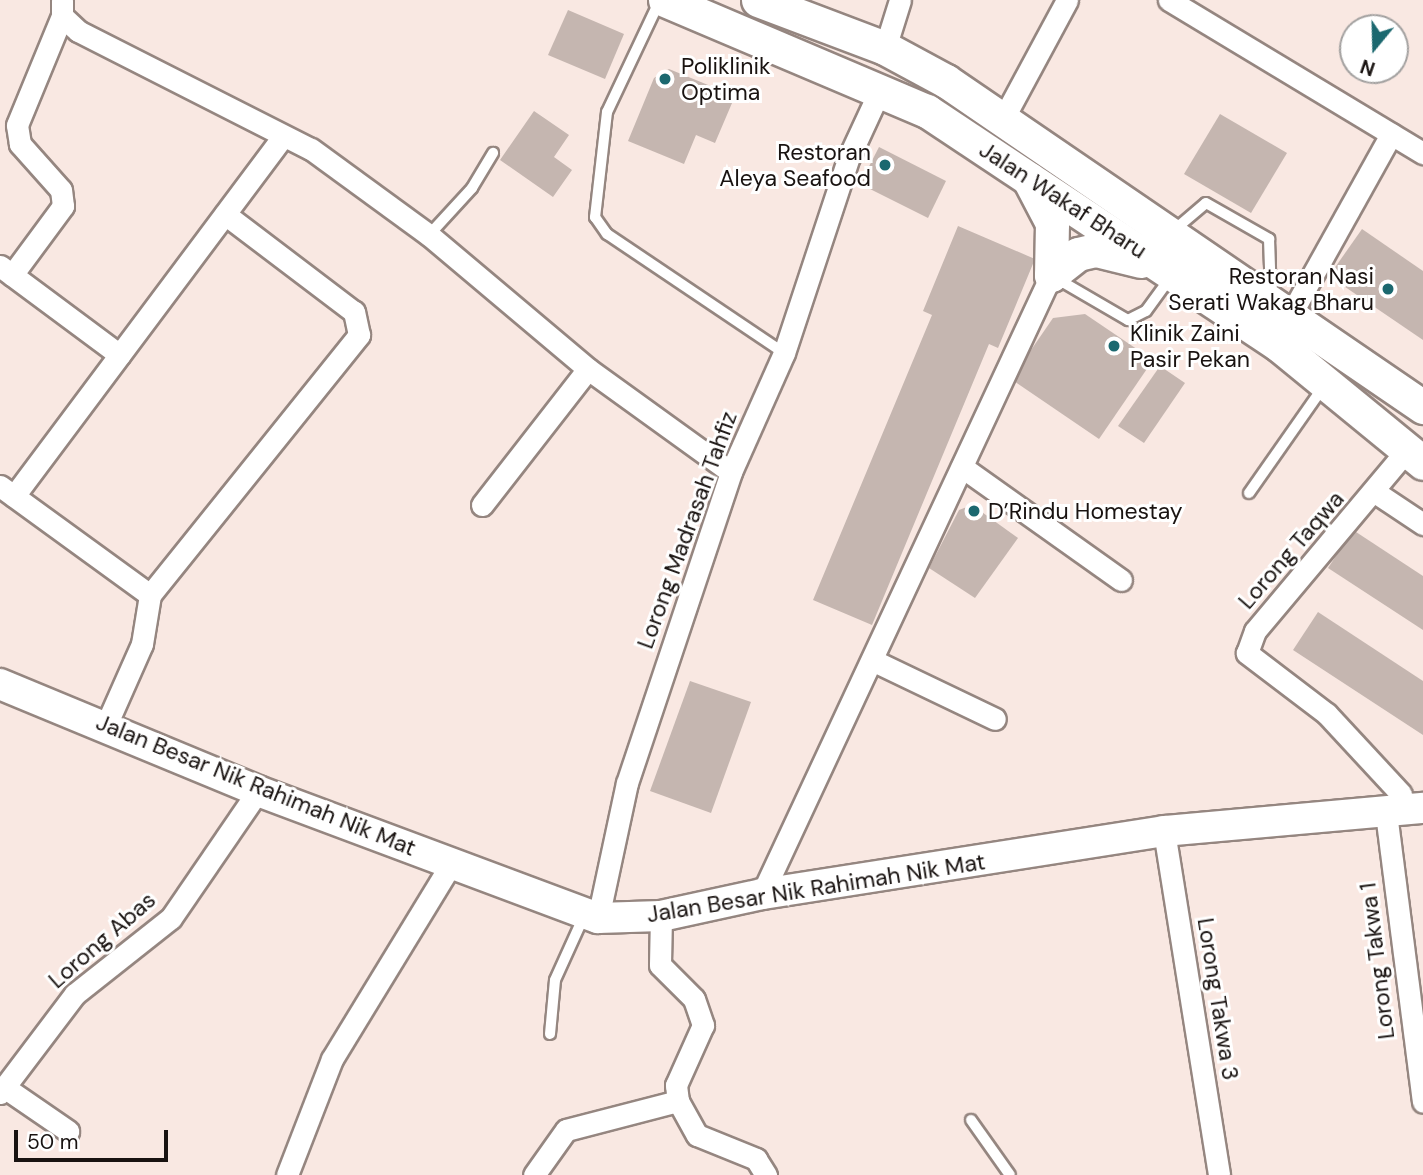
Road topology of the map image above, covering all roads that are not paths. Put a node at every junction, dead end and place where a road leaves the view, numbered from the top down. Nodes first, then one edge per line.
1 (662, 0) edge
2 (758, 0) edge
3 (900, 0) edge
4 (1067, 0) edge
5 (1169, 0) edge
6 (62, 8) edge
7 (885, 48) junction
8 (880, 90) junction
9 (1003, 119) junction
10 (1391, 134) junction
11 (282, 138) junction
12 (493, 153) dead end
13 (1423, 153) edge
14 (1028, 177) junction
15 (225, 214) junction
16 (1171, 233) junction
17 (429, 235) junction
18 (6, 270) edge
19 (1174, 272) junction
20 (1051, 275) junction
21 (1281, 307) junction
22 (784, 353) junction
23 (120, 355) junction
24 (588, 369) junction
25 (1325, 383) junction
26 (1423, 407) edge
27 (1415, 456) edge
28 (962, 467) junction
29 (731, 472) junction
30 (7, 491) edge
31 (1375, 492) junction
32 (1250, 494) dead end
33 (482, 505) dead end
34 (1423, 524) edge
35 (1121, 580) dead end
36 (150, 594) junction
37 (872, 660) junction
38 (0, 684) edge
39 (995, 719) dead end
40 (107, 723) junction
41 (258, 790) junction
42 (1408, 801) edge
43 (1164, 831) junction
44 (452, 864) junction
45 (762, 894) junction
46 (592, 916) junction
47 (661, 916) junction
48 (550, 1034) dead end
49 (1418, 1039) edge
50 (2, 1090) edge
51 (678, 1101) junction
52 (1423, 1102) edge
53 (971, 1120) dead end
54 (68, 1131) dead end
55 (287, 1175) edge
56 (534, 1175) edge
57 (766, 1175) edge
58 (1010, 1175) edge
59 (1220, 1175) edge

1 - 8 main road, Jalan Wakaf Bharu
1 - 22 lane
2 - 7 main road, Jalan Wakaf Bharu
3 - 7 street
4 - 9 street
5 - 10 street
6 - 11 street
6 - 18 street
7 - 9 main road, Jalan Wakaf Bharu
8 - 14 main road, Jalan Wakaf Bharu
8 - 22 street, Lorong Madrasah Tahfiz
9 - 16 main road, Jalan Wakaf Bharu
10 - 13 street
10 - 21 street
11 - 15 street
11 - 17 street
12 - 17 lane
14 - 19 main road, Jalan Wakaf Bharu
14 - 20 main road
15 - 23 street
15 - 36 street
16 - 21 main road, Jalan Wakaf Bharu
16 - 21 lane
17 - 24 street
18 - 23 street
19 - 20 main road
19 - 20 lane
19 - 25 main road, Jalan Wakaf Bharu
20 - 28 street
21 - 26 main road, Jalan Wakaf Bharu
22 - 29 street, Lorong Madrasah Tahfiz
23 - 30 street
24 - 29 street
24 - 33 street
25 - 27 main road, Jalan Wakaf Bharu
25 - 32 lane
27 - 31 street, Lorong Taqwa
28 - 35 street
28 - 37 street
29 - 46 street, Lorong Madrasah Tahfiz
30 - 36 street
31 - 34 street
31 - 42 street, Lorong Taqwa
36 - 40 street
37 - 39 street
37 - 45 street
38 - 40 street, Jalan Besar Nik Rahimah Nik Mat
40 - 41 street, Jalan Besar Nik Rahimah Nik Mat
41 - 44 street, Jalan Besar Nik Rahimah Nik Mat
41 - 50 street, Lorong Abas
42 - 43 street, Jalan Besar Nik Rahimah Nik Mat
42 - 49 street, Lorong Takwa 1
43 - 45 street, Jalan Besar Nik Rahimah Nik Mat
43 - 59 street, Lorong Takwa 3
44 - 46 street, Jalan Besar Nik Rahimah Nik Mat
44 - 55 street
45 - 47 street, Jalan Besar Nik Rahimah Nik Mat
46 - 47 street, Jalan Besar Nik Rahimah Nik Mat
46 - 48 lane
47 - 51 street
49 - 52 street, Lorong Takwa 1
50 - 54 street
51 - 56 street
51 - 57 street
53 - 58 lane

